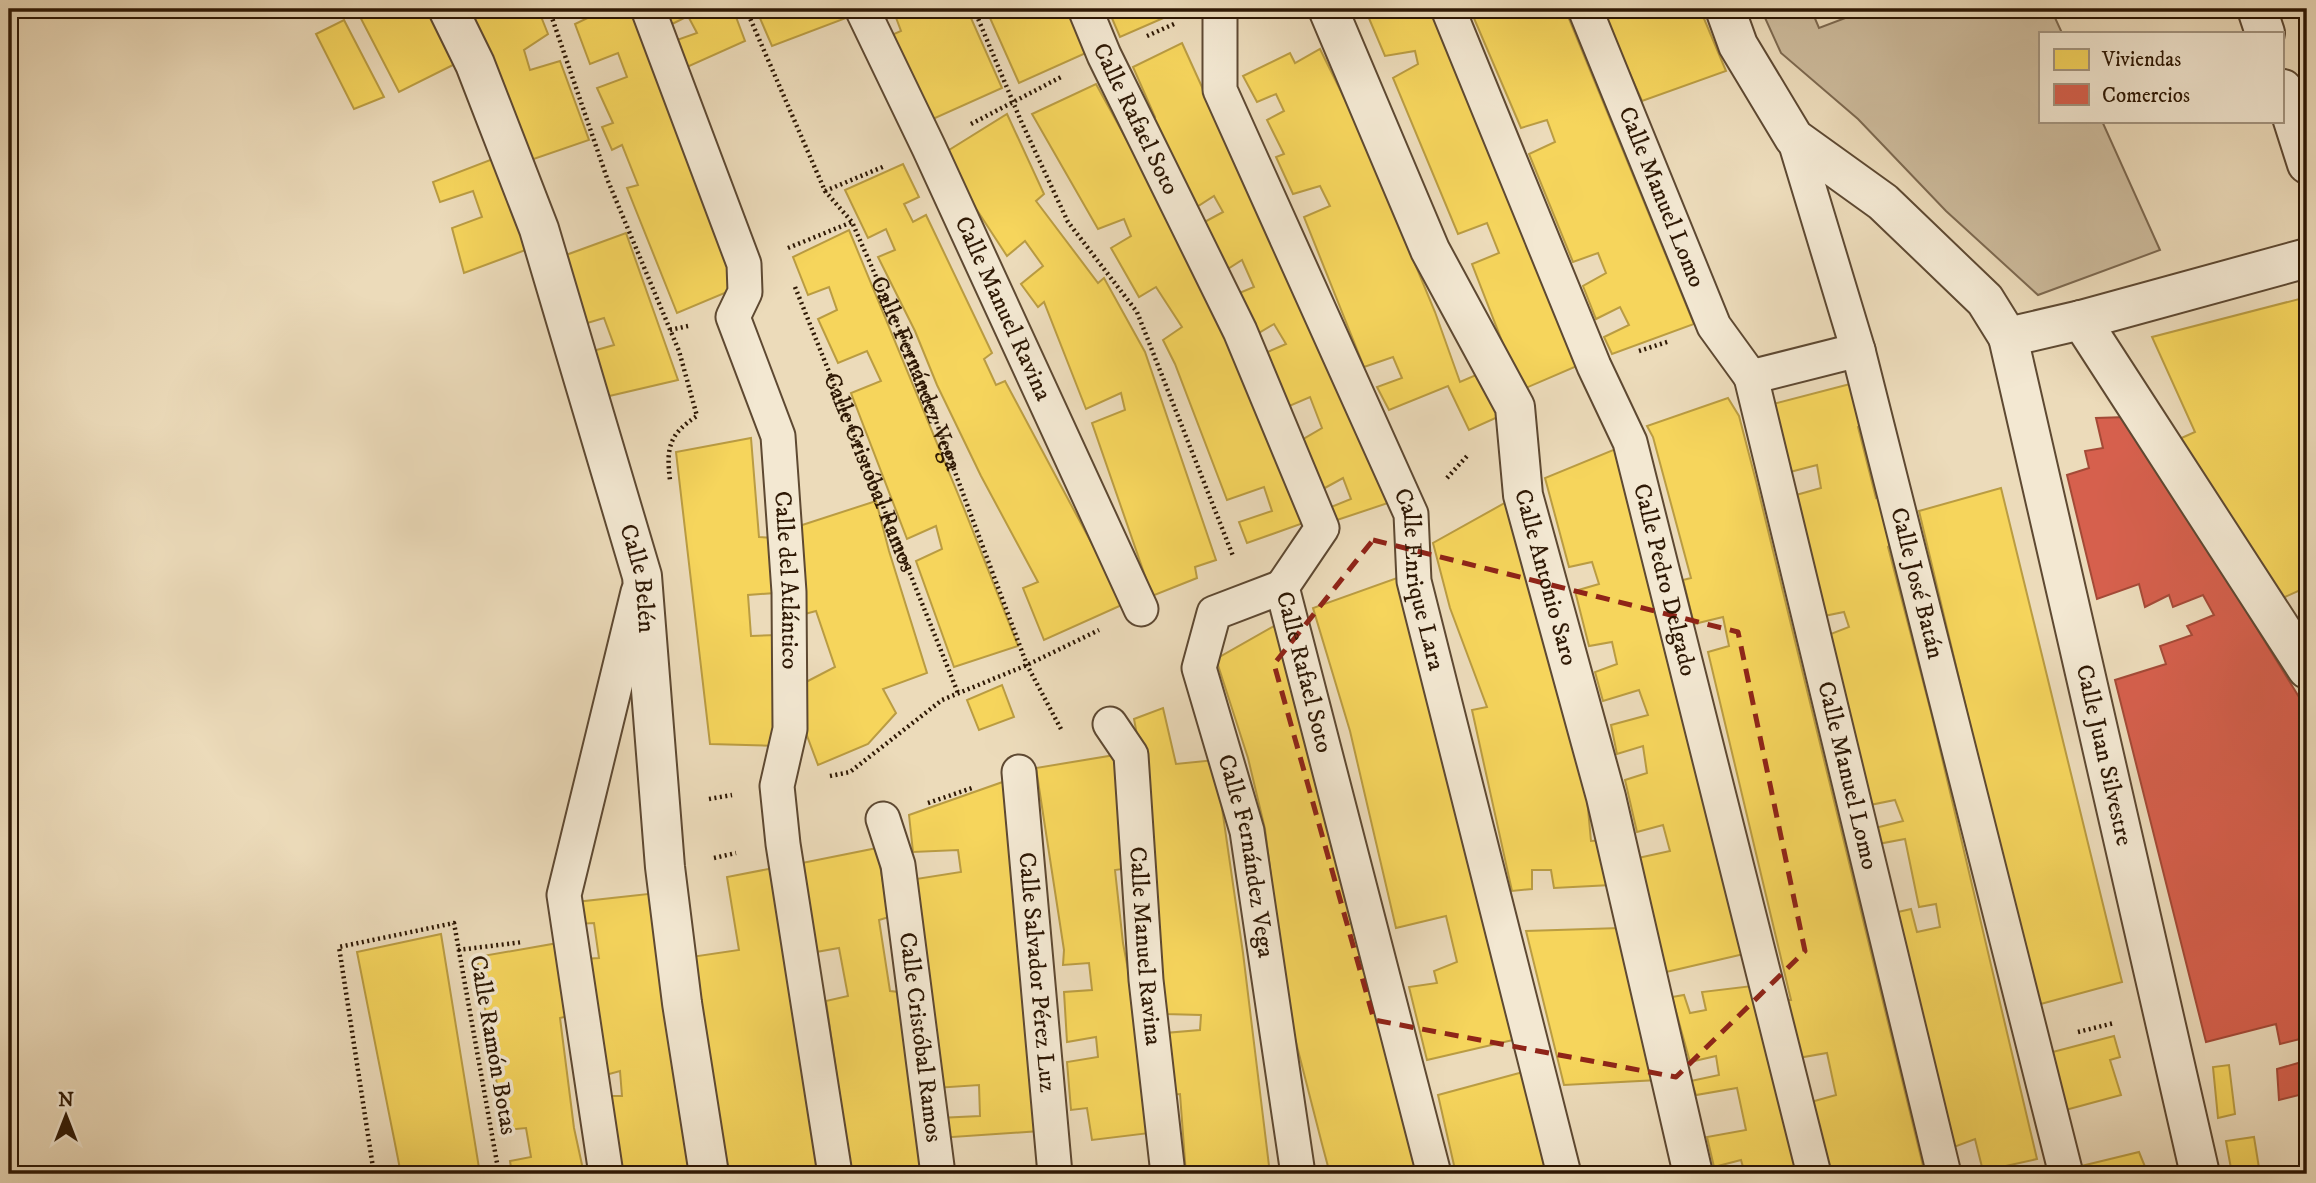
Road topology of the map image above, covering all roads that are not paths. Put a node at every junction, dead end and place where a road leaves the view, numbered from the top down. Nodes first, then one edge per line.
1 (448, 9) edge
2 (648, 9) edge
3 (862, 9) edge
4 (1086, 9) edge
5 (1220, 9) edge
6 (1328, 9) edge
7 (1448, 9) edge
8 (1586, 9) edge
9 (1725, 9) edge
10 (2257, 9) edge
11 (2265, 32) edge
12 (2284, 92) edge
13 (1794, 138) junction
14 (2307, 164) edge
15 (2307, 258) edge
16 (2081, 320) junction
17 (2008, 337) junction
18 (1858, 349) junction
19 (1751, 377) junction
20 (642, 576) junction
21 (1282, 587) junction
22 (1141, 610) road end
23 (2307, 669) edge
24 (1110, 724) dead end
25 (1019, 772) dead end
26 (883, 819) dead end
27 (606, 1174) edge
28 (709, 1174) edge
29 (835, 1174) edge
30 (938, 1174) edge
31 (1055, 1174) edge
32 (1168, 1174) edge
33 (1298, 1174) edge
34 (1434, 1174) edge
35 (1564, 1174) edge
36 (1693, 1174) edge
37 (1814, 1174) edge
38 (1944, 1174) edge
39 (2066, 1174) edge
40 (2200, 1174) edge

1 - 20 street, Calle Belén
2 - 29 lane, Calle del Atlántico
3 - 22 lane, Calle Manuel Ravina
4 - 21 lane, Calle Rafael Soto
5 - 35 lane, Calle Enrique Lara
6 - 36 street, Calle Antonio Saro
7 - 37 lane, Calle Pedro Delgado
8 - 19 lane, Calle Manuel Lomo
9 - 13 street, Calle José Batán
10 - 11 street
12 - 14 street
13 - 17 street, Calle Juan Silvestre
13 - 18 lane, Calle José Batán
15 - 16 street
16 - 17 street
16 - 23 street
17 - 40 street, Calle Juan Silvestre
18 - 19 lane
18 - 39 lane, Calle José Batán
19 - 38 lane, Calle Manuel Lomo
20 - 27 lane
20 - 28 street, Calle Belén
21 - 33 lane, Calle Fernández Vega
21 - 34 lane, Calle Rafael Soto
24 - 32 lane, Calle Manuel Ravina
25 - 31 lane, Calle Salvador Pérez Luz
26 - 30 lane, Calle Cristóbal Ramos

